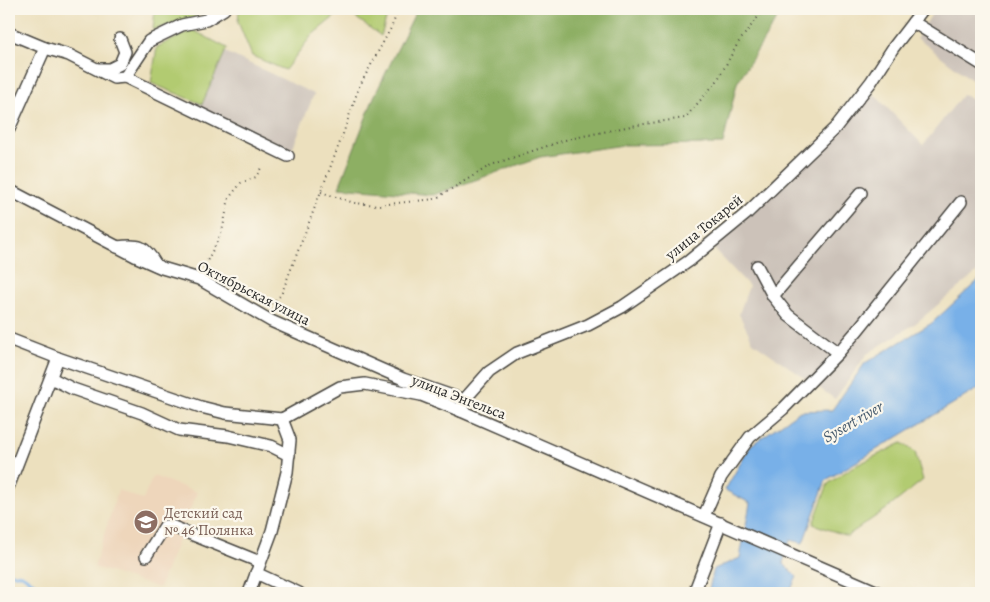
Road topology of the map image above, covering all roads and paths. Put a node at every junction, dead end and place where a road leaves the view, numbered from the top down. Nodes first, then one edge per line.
1 (224, 9) edge
2 (398, 9) edge
3 (764, 9) edge
4 (922, 9) edge
5 (913, 22) junction
6 (9, 33) edge
7 (120, 39) dead end
8 (45, 48) junction
9 (981, 64) edge
10 (96, 68) junction
11 (125, 77) junction
12 (9, 129) edge
13 (288, 156) dead end
14 (261, 168) dead end
15 (9, 190) edge
16 (321, 192) junction
17 (861, 193) dead end
18 (961, 202) dead end
19 (757, 266) dead end
20 (199, 279) junction
21 (773, 296) junction
22 (271, 321) junction
23 (9, 339) edge
24 (838, 353) junction
25 (58, 358) junction
26 (51, 378) junction
27 (403, 379) junction
28 (394, 389) junction
29 (463, 406) junction
30 (282, 419) junction
31 (289, 455) junction
32 (9, 485) edge
33 (704, 516) junction
34 (721, 523) junction
35 (146, 556) dead end
36 (258, 568) junction
37 (248, 593) edge
38 (299, 593) edge
39 (694, 593) edge
40 (880, 593) edge

1 - 11 street
2 - 16 path
3 - 16 path
4 - 5 street, улица Токарей
5 - 9 street
5 - 29 street, улица Токарей
6 - 8 street
7 - 10 street
8 - 10 street
8 - 12 street
10 - 11 street
11 - 13 street
14 - 20 path
15 - 20 street, Октябрьская улица
16 - 22 path
17 - 21 street
18 - 24 street
19 - 21 street
20 - 22 street, Октябрьская улица
21 - 24 street
22 - 27 street, Октябрьская улица
23 - 25 street
24 - 33 street
25 - 26 street
25 - 30 street
26 - 31 street
26 - 32 street
27 - 28 street
27 - 29 street, Октябрьская улица
28 - 29 street, улица Энгельса
28 - 30 street, улица Энгельса
29 - 33 street, улица Энгельса
30 - 31 street
31 - 36 street
33 - 34 street, улица Энгельса
34 - 39 street
34 - 40 street, улица Энгельса
35 - 36 street
36 - 37 street
36 - 38 street

